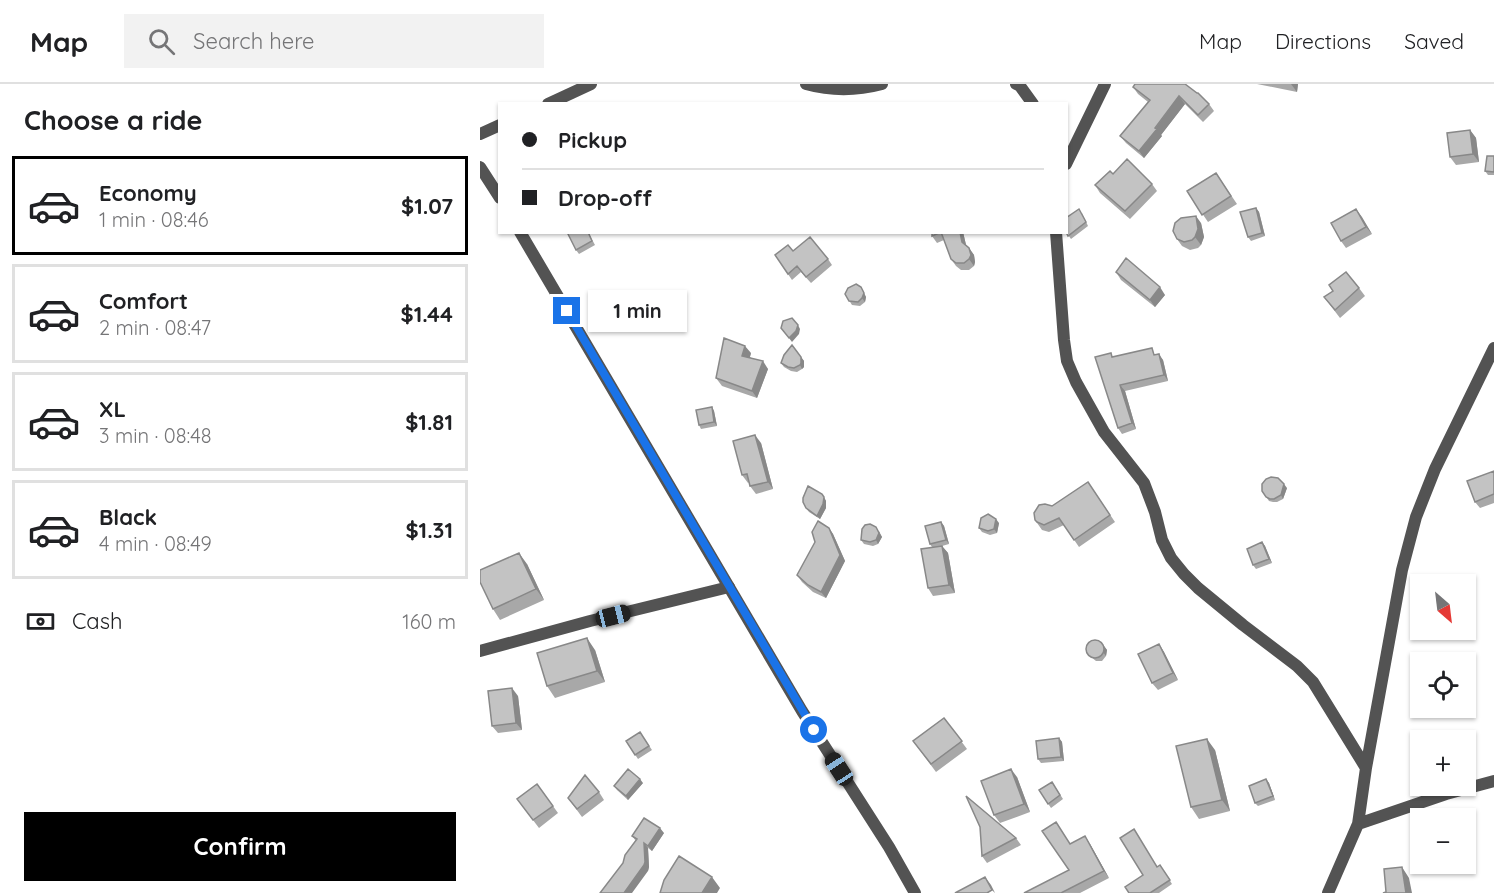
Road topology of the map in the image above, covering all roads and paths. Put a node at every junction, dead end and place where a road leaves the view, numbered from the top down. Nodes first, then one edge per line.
1 (591, 84) edge
2 (806, 84) edge
3 (882, 84) edge
4 (1016, 84) edge
5 (1105, 84) edge
6 (868, 86) edge
7 (552, 102) edge
8 (1031, 102) edge
9 (498, 126) edge
10 (480, 134) edge
11 (1068, 160) edge
12 (480, 167) edge
13 (498, 195) edge
14 (521, 234) edge
15 (1056, 234) edge
16 (1494, 348) edge
17 (729, 587) junction
18 (480, 651) edge
19 (1366, 768) junction
20 (1494, 781) edge
21 (1358, 824) junction
22 (915, 893) edge
23 (1328, 893) edge

1 - 7 street
2 - 6 street
3 - 6 street
4 - 8 street
5 - 11 street
9 - 10 street
12 - 13 street
14 - 17 street
15 - 19 street
16 - 19 street
17 - 18 street
17 - 22 street
19 - 21 street
20 - 21 street
21 - 23 street

